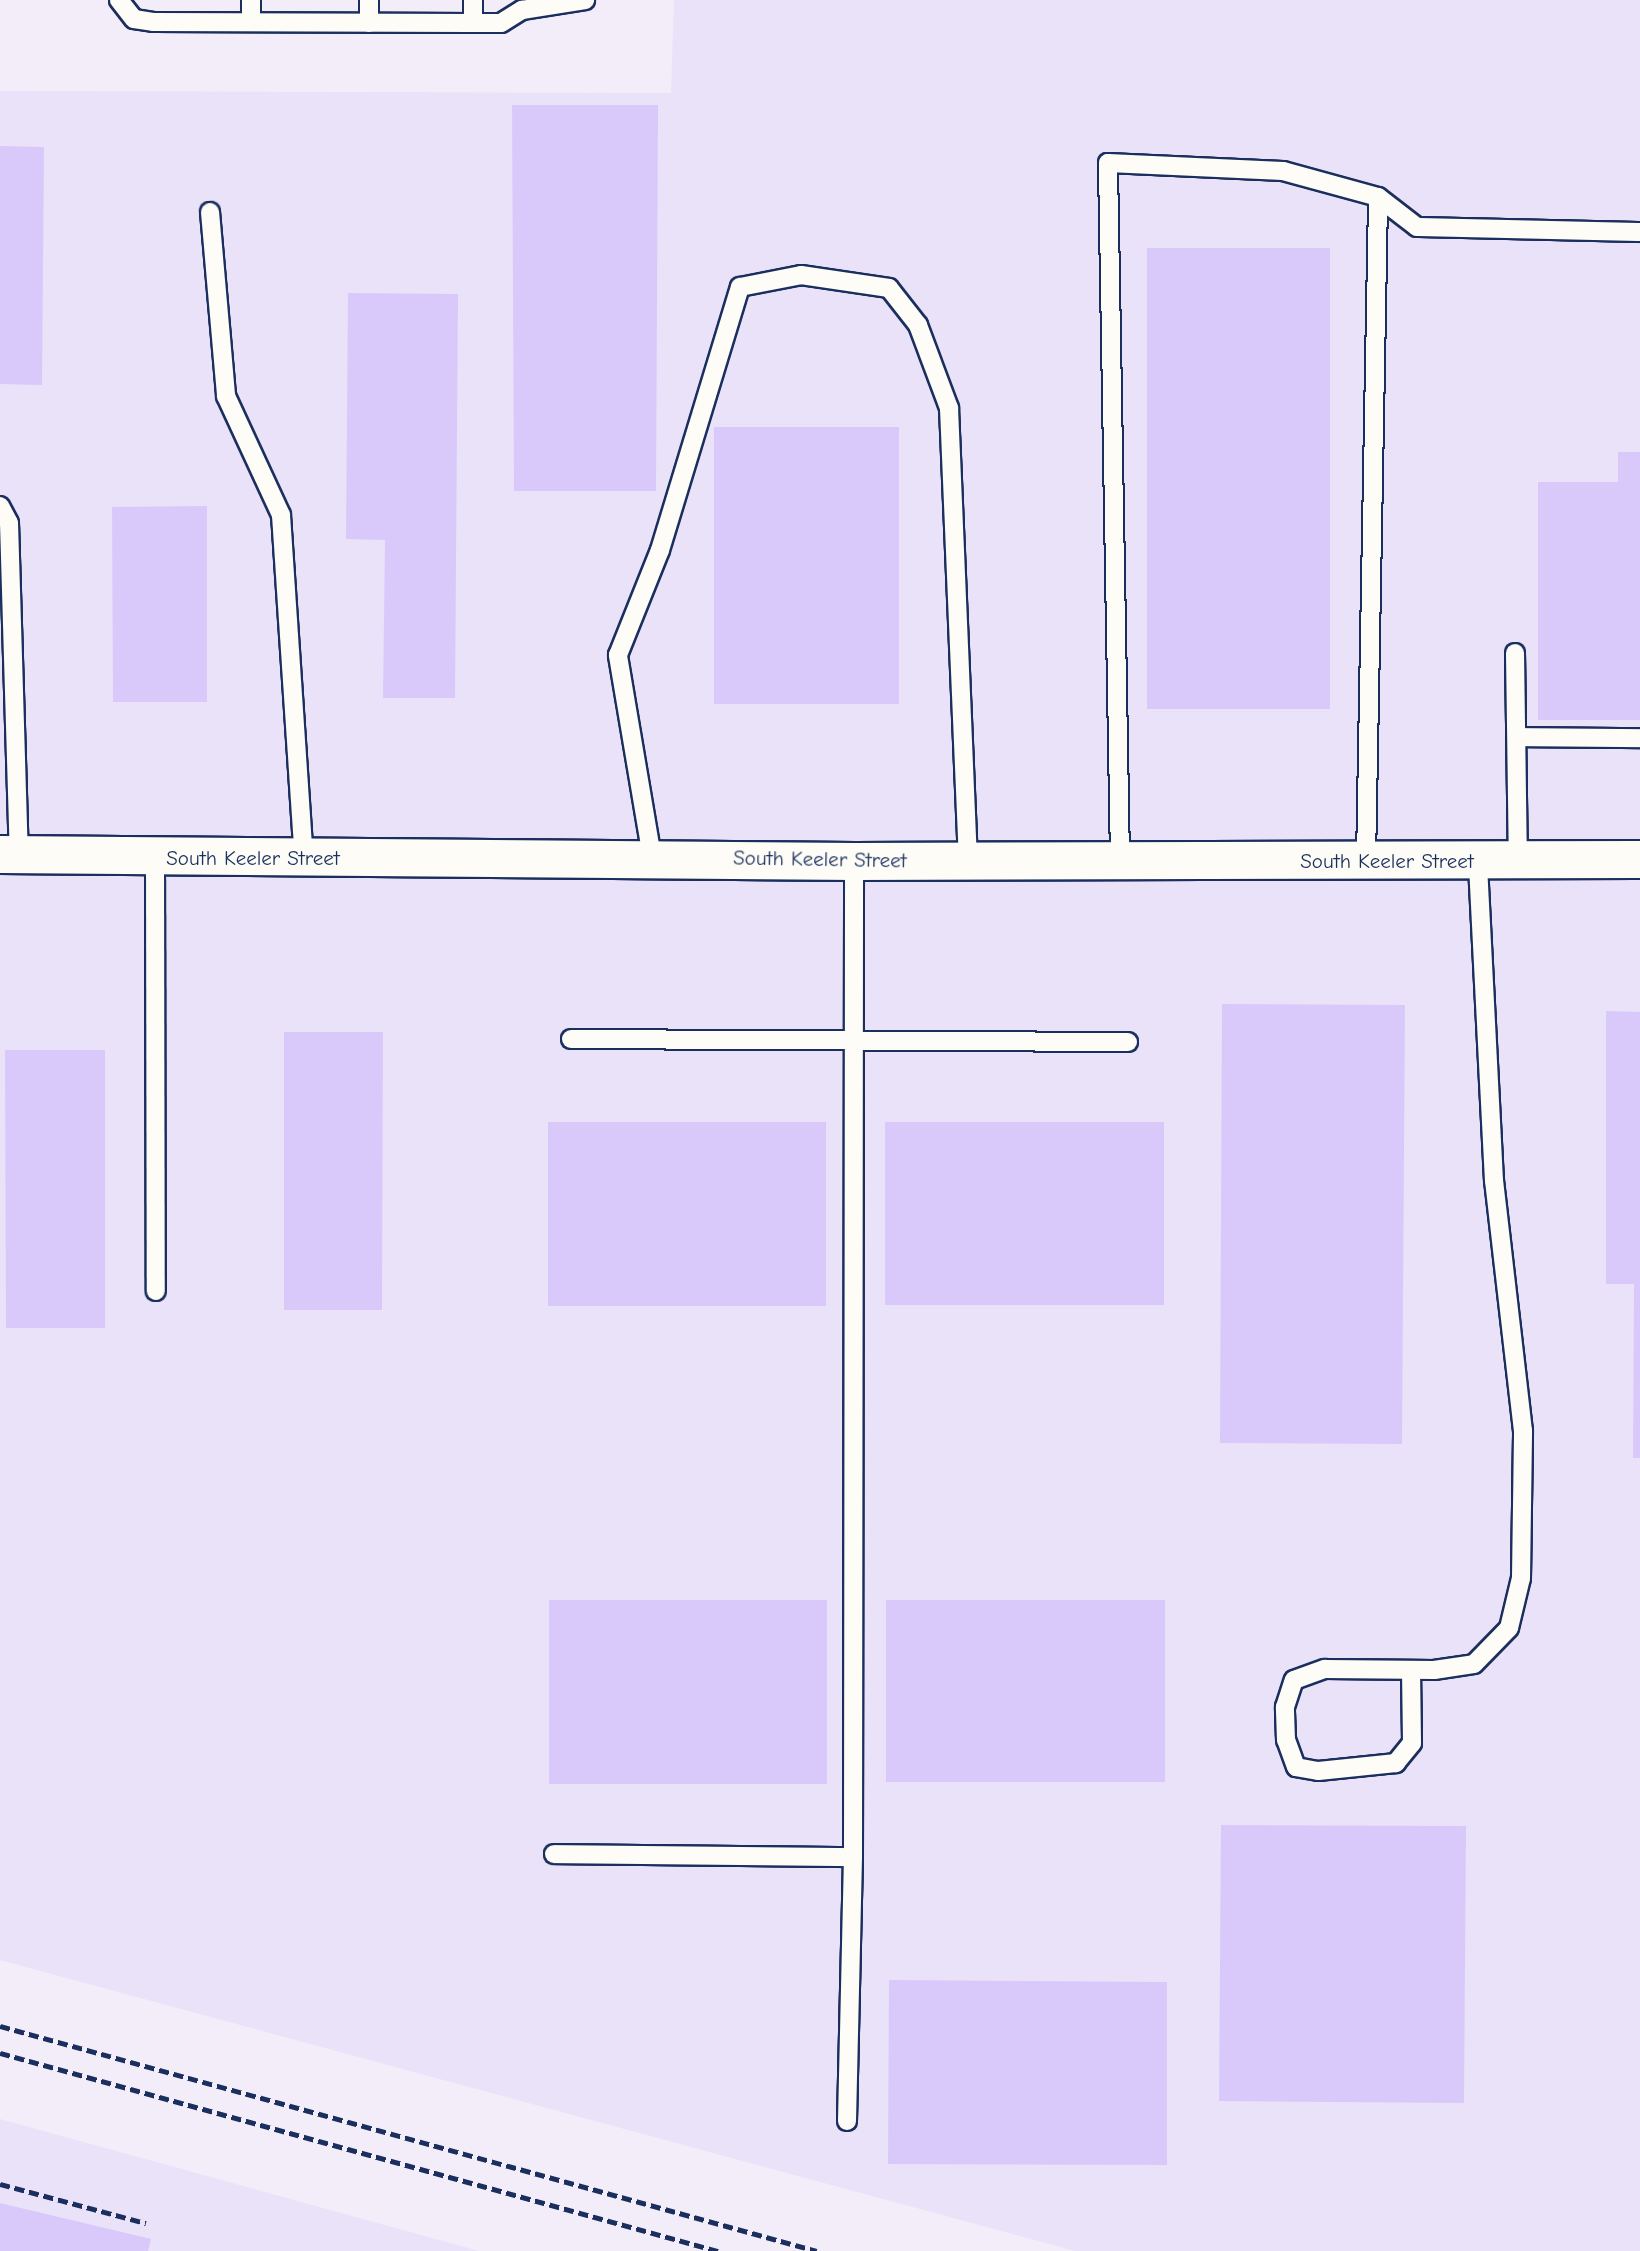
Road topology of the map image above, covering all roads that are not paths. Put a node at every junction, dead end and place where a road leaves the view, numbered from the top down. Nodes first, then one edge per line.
1 (119, 0) edge
2 (251, 0) edge
3 (369, 0) edge
4 (473, 0) edge
5 (585, 0) edge
6 (251, 22) junction
7 (369, 23) junction
8 (473, 23) junction
9 (1378, 197) junction
10 (210, 212) dead end
11 (1640, 232) edge
12 (0, 506) edge
13 (1515, 653) dead end
14 (1517, 737) junction
15 (1640, 738) edge
16 (9, 855) edge
17 (652, 857) junction
18 (155, 858) junction
19 (304, 859) junction
20 (1640, 859) edge
21 (1120, 860) junction
22 (854, 861) junction
23 (968, 861) junction
24 (1366, 861) junction
25 (1479, 861) junction
26 (1518, 861) junction
27 (572, 1039) dead end
28 (854, 1040) junction
29 (1128, 1042) dead end
30 (156, 1292) dead end
31 (1411, 1670) junction
32 (554, 1853) dead end
33 (853, 1857) junction
34 (847, 2121) dead end

1 - 6 lane
2 - 6 lane
3 - 7 lane
4 - 8 lane
5 - 8 lane
6 - 7 lane
7 - 8 lane
9 - 11 lane
9 - 21 lane
9 - 24 lane
10 - 19 lane
12 - 16 lane
13 - 14 lane
14 - 15 lane
14 - 26 lane
16 - 18 street, South Keeler Street
17 - 19 street, South Keeler Street
17 - 22 street, South Keeler Street
17 - 23 lane
18 - 19 street, South Keeler Street
18 - 30 lane
20 - 26 street, South Keeler Street
21 - 23 street, South Keeler Street
21 - 24 street, South Keeler Street
22 - 23 street, South Keeler Street
22 - 28 lane
24 - 25 street, South Keeler Street
25 - 26 street, South Keeler Street
25 - 31 lane
27 - 28 lane
28 - 29 lane
28 - 33 lane
31 - 31 lane
32 - 33 lane
33 - 34 lane

